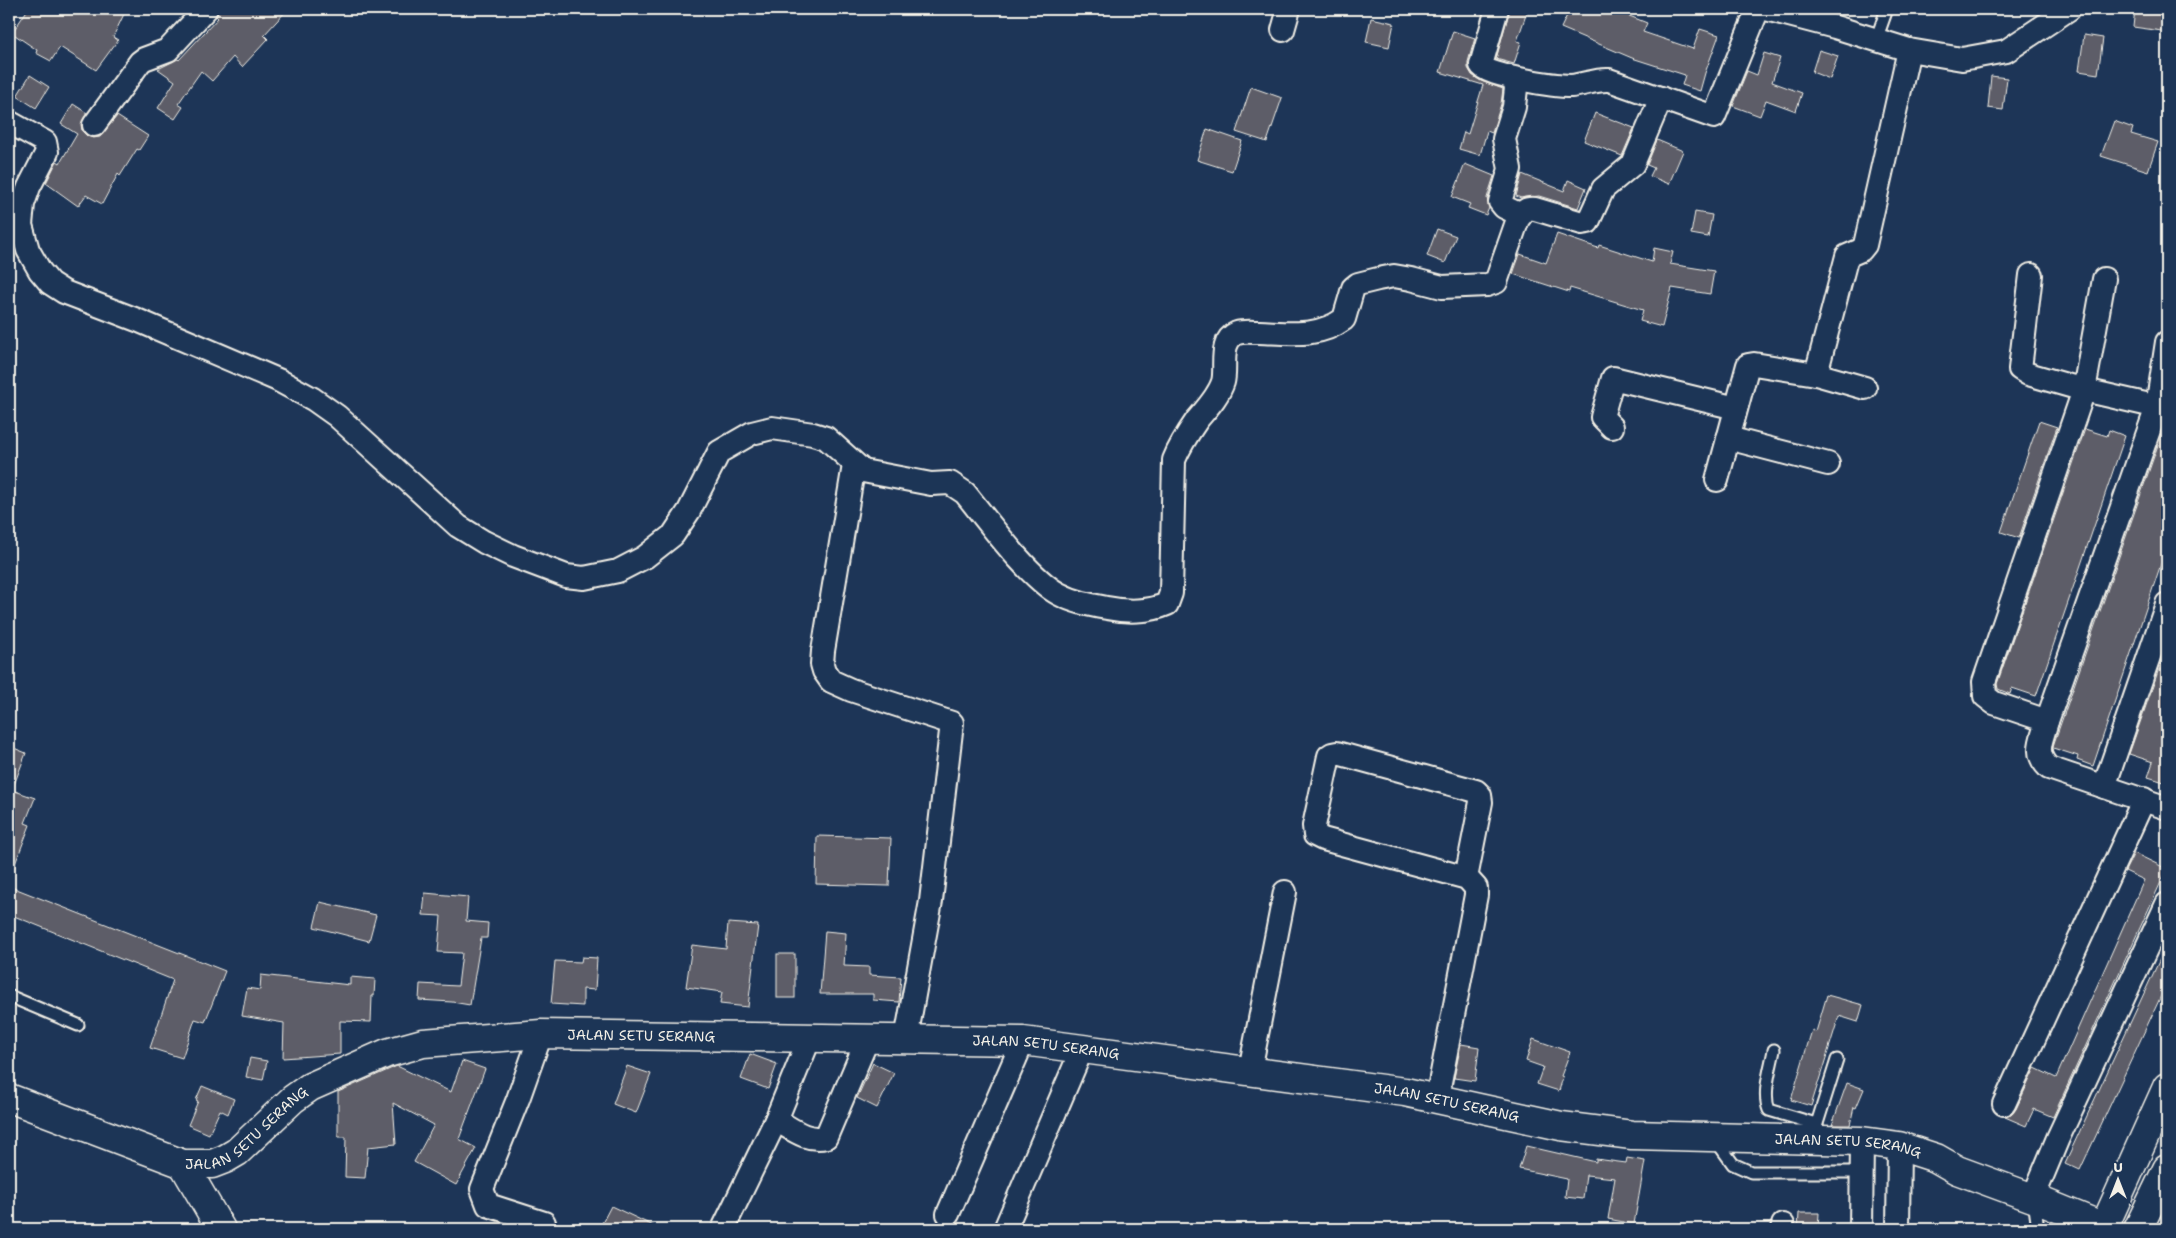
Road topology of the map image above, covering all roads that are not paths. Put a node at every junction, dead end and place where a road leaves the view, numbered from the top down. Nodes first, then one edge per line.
1 (206, 9) edge
2 (1497, 9) edge
3 (1758, 9) edge
4 (1766, 9) edge
5 (1887, 9) edge
6 (2069, 9) edge
7 (1876, 40) junction
8 (1909, 50) junction
9 (1514, 79) junction
10 (1661, 98) junction
11 (9, 122) edge
12 (94, 125) dead end
13 (1521, 214) junction
14 (2031, 275) dead end
15 (2104, 279) dead end
16 (2167, 342) edge
17 (1816, 374) junction
18 (1864, 388) dead end
19 (2084, 390) junction
20 (1736, 408) junction
21 (2162, 408) edge
22 (1612, 427) dead end
23 (1728, 438) junction
24 (1828, 464) dead end
25 (854, 465) junction
26 (1717, 480) dead end
27 (2167, 604) edge
28 (2047, 722) junction
29 (2104, 787) junction
30 (2144, 799) junction
31 (2167, 808) edge
32 (1468, 878) junction
33 (1284, 892) dead end
34 (2167, 904) edge
35 (9, 996) edge
36 (78, 1025) dead end
37 (541, 1034) junction
38 (810, 1037) junction
39 (868, 1038) junction
40 (906, 1039) junction
41 (1022, 1041) junction
42 (1082, 1049) junction
43 (1774, 1050) dead end
44 (1837, 1060) dead end
45 (1250, 1070) junction
46 (2167, 1087) edge
47 (9, 1098) edge
48 (1437, 1099) junction
49 (2004, 1104) dead end
50 (776, 1120) junction
51 (1815, 1132) junction
52 (1714, 1138) junction
53 (1862, 1141) junction
54 (1899, 1146) junction
55 (183, 1164) junction
56 (2167, 1169) edge
57 (1861, 1172) junction
58 (2034, 1198) junction
59 (948, 1214) dead end
60 (544, 1222) dead end
61 (2107, 1228) edge
62 (222, 1229) edge
63 (724, 1229) edge
64 (1005, 1229) edge
65 (1861, 1229) edge
66 (1898, 1229) edge
67 (2038, 1229) edge
68 (2138, 1229) edge

1 - 12 street
2 - 9 street
3 - 10 street
4 - 7 street
5 - 7 lane
6 - 8 street
7 - 8 street
8 - 17 street
9 - 10 street
9 - 13 street
10 - 13 street
11 - 25 street
13 - 25 street
14 - 19 street
15 - 19 street
16 - 21 street
17 - 18 street
17 - 20 street
19 - 21 street
19 - 28 street
20 - 22 street
20 - 23 street
21 - 28 street
23 - 24 street
23 - 26 street
25 - 40 street
27 - 29 street
28 - 29 street
29 - 30 street
30 - 31 street
30 - 49 street
32 - 32 street
32 - 48 street
33 - 45 street
34 - 58 street
35 - 36 lane
37 - 38 street, JALAN SETU SERANG
37 - 55 street, JALAN SETU SERANG
37 - 60 street
38 - 39 street, JALAN SETU SERANG
38 - 50 street
39 - 40 street, JALAN SETU SERANG
39 - 50 street
40 - 41 street, JALAN SETU SERANG
41 - 42 street, JALAN SETU SERANG
41 - 59 street
42 - 45 street, JALAN SETU SERANG
42 - 64 street
43 - 51 lane
44 - 51 lane
45 - 48 street, JALAN SETU SERANG
46 - 61 street
47 - 55 street, JALAN SETU SERANG
48 - 52 street, JALAN SETU SERANG
50 - 63 street
51 - 52 street, JALAN SETU SERANG
51 - 53 street, JALAN SETU SERANG
52 - 57 lane
53 - 54 street, JALAN SETU SERANG
53 - 57 street
54 - 58 street, JALAN SETU SERANG
54 - 66 street
55 - 62 street
56 - 68 street
57 - 65 street
58 - 61 street, JALAN SETU SERANG
58 - 67 lane

